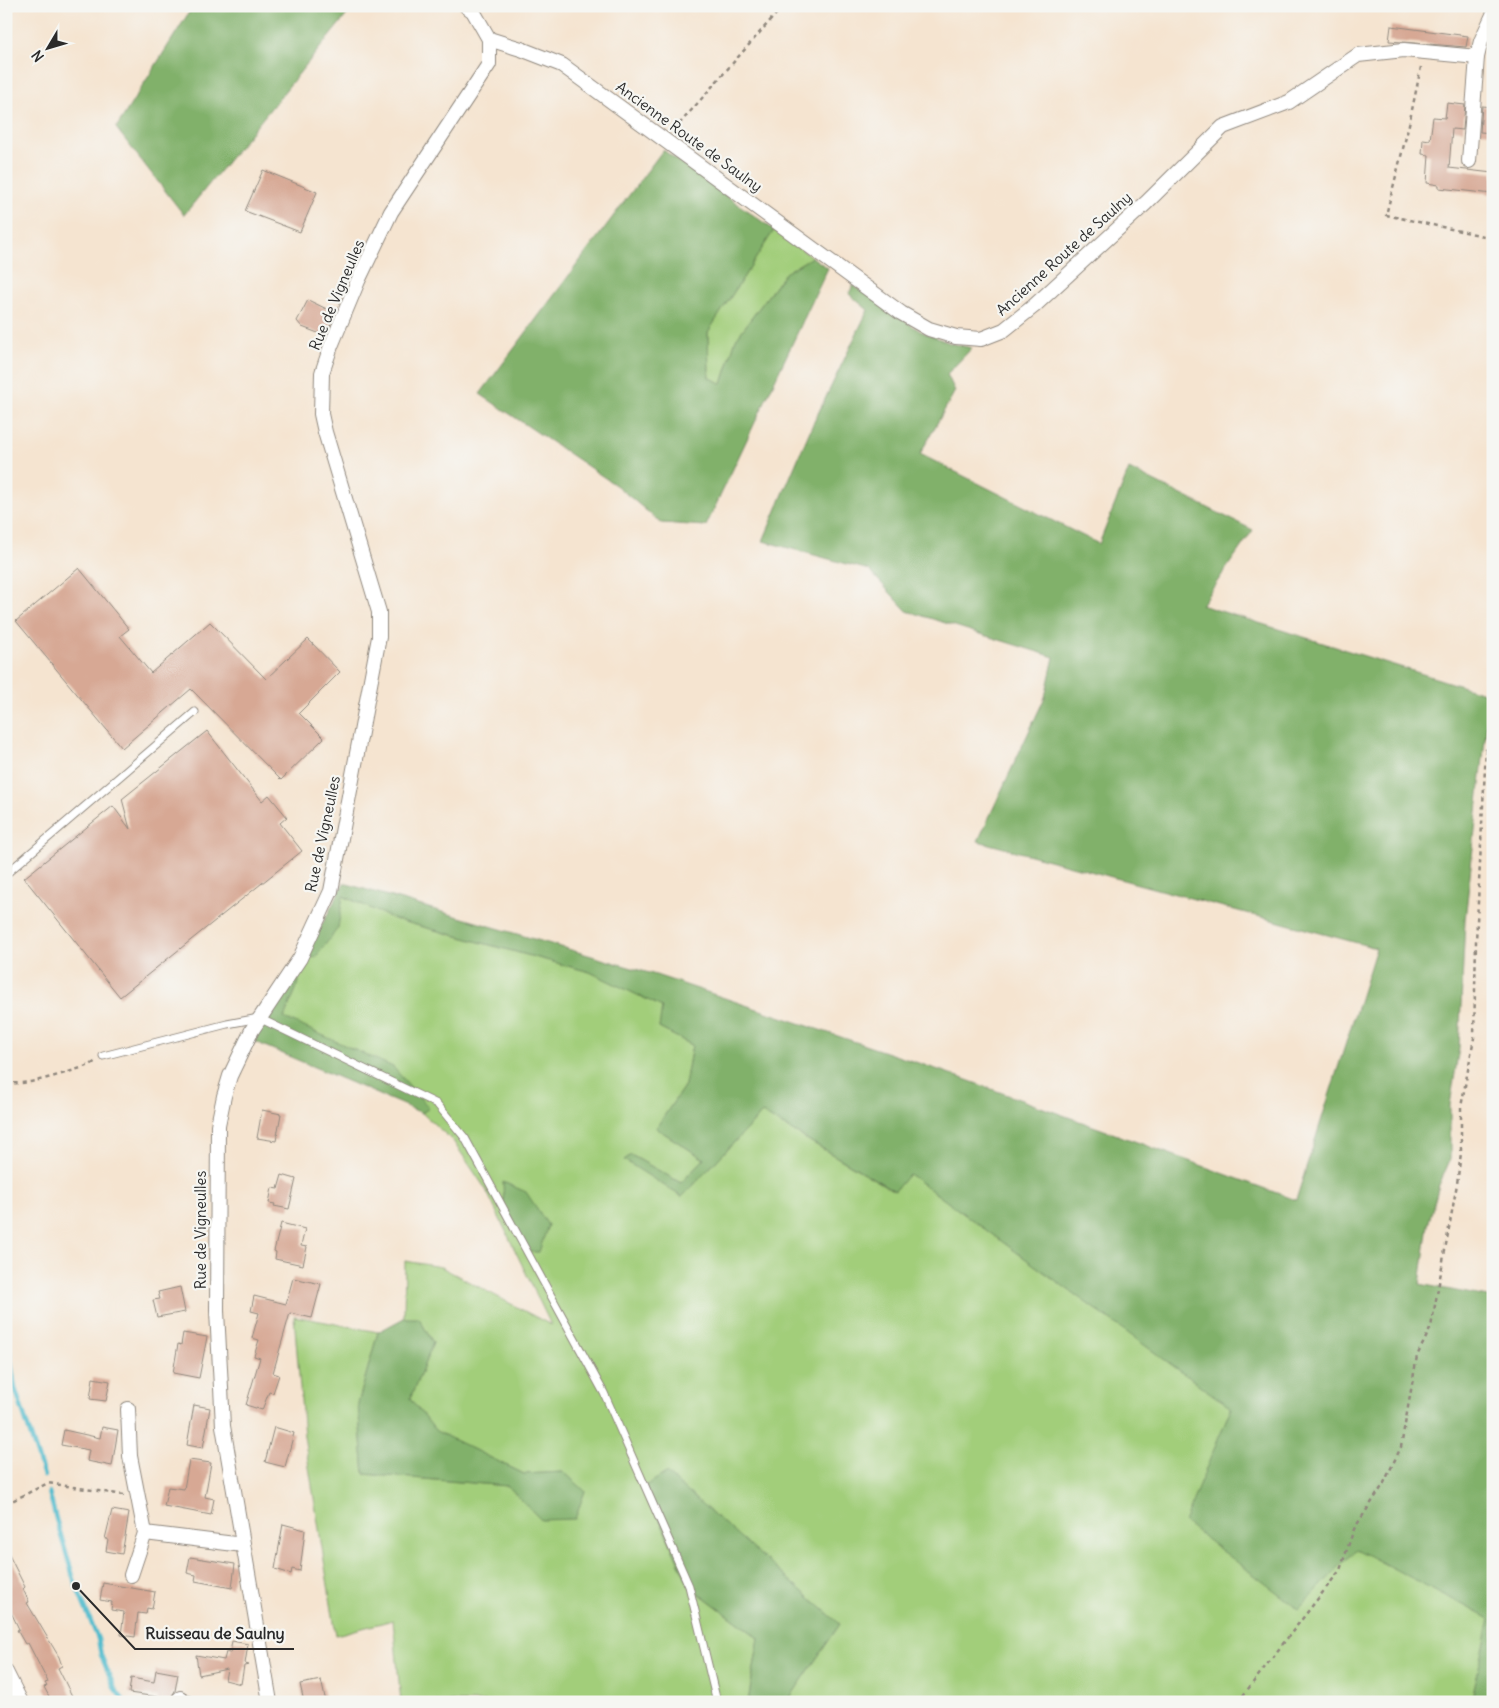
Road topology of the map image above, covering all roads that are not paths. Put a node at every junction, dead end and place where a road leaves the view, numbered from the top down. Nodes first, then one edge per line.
1 (466, 6) edge
2 (1493, 15) edge
3 (489, 39) junction
4 (1477, 57) junction
5 (1468, 161) dead end
6 (195, 712) dead end
7 (6, 874) edge
8 (260, 1018) junction
9 (103, 1056) road end
10 (128, 1408) dead end
11 (145, 1533) junction
12 (243, 1545) junction
13 (131, 1575) dead end
14 (6, 1672) edge
15 (21, 1702) edge
16 (270, 1702) edge
17 (717, 1702) edge

1 - 3 street
2 - 4 street
3 - 4 street, Ancienne Route de Saulny
3 - 8 street, Rue de Vigneulles
4 - 5 street
6 - 7 lane
8 - 9 lane
8 - 12 street, Rue de Vigneulles
8 - 17 lane
10 - 11 street
11 - 12 street
11 - 13 street
12 - 16 street, Rue de Vigneulles
14 - 15 street

